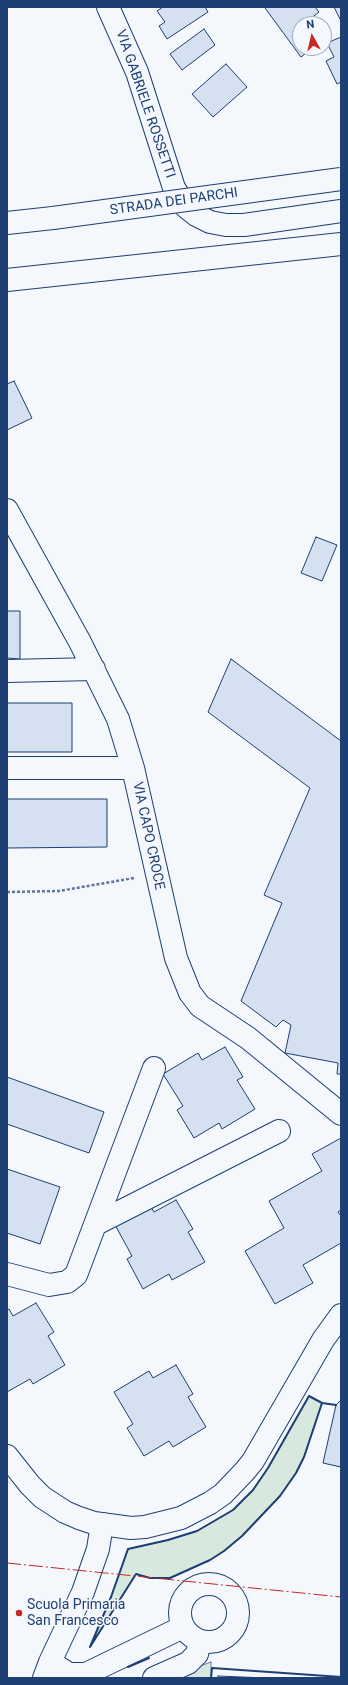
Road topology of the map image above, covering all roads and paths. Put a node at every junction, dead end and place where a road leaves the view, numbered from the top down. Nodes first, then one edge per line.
1 (108, 7) edge
2 (341, 179) edge
3 (341, 211) edge
4 (7, 223) edge
5 (341, 244) edge
6 (7, 280) edge
7 (7, 510) edge
8 (94, 669) junction
9 (7, 671) edge
10 (7, 768) edge
11 (133, 768) junction
12 (156, 874) junction
13 (7, 892) edge
14 (154, 1068) dead end
15 (341, 1114) edge
16 (279, 1131) dead end
17 (96, 1224) junction
18 (7, 1274) edge
19 (341, 1315) edge
20 (7, 1456) edge
21 (102, 1524) junction
22 (183, 1627) junction
23 (200, 1641) junction
24 (47, 1670) edge
25 (154, 1678) edge

1 - 3 main road, VIA GABRIELE ROSSETTI
2 - 4 main road, STRADA DEI PARCHI, bridge
5 - 6 main road
7 - 8 main road, VIA CAPO CROCE
8 - 9 main road
8 - 11 main road, VIA CAPO CROCE
10 - 11 main road
11 - 12 main road, VIA CAPO CROCE
12 - 13 path
12 - 15 main road, VIA CAPO CROCE
14 - 17 main road
16 - 17 main road
17 - 18 main road
19 - 21 main road
20 - 21 main road
21 - 24 main road
22 - 23 main road
22 - 23 main road
22 - 24 main road
23 - 25 main road

